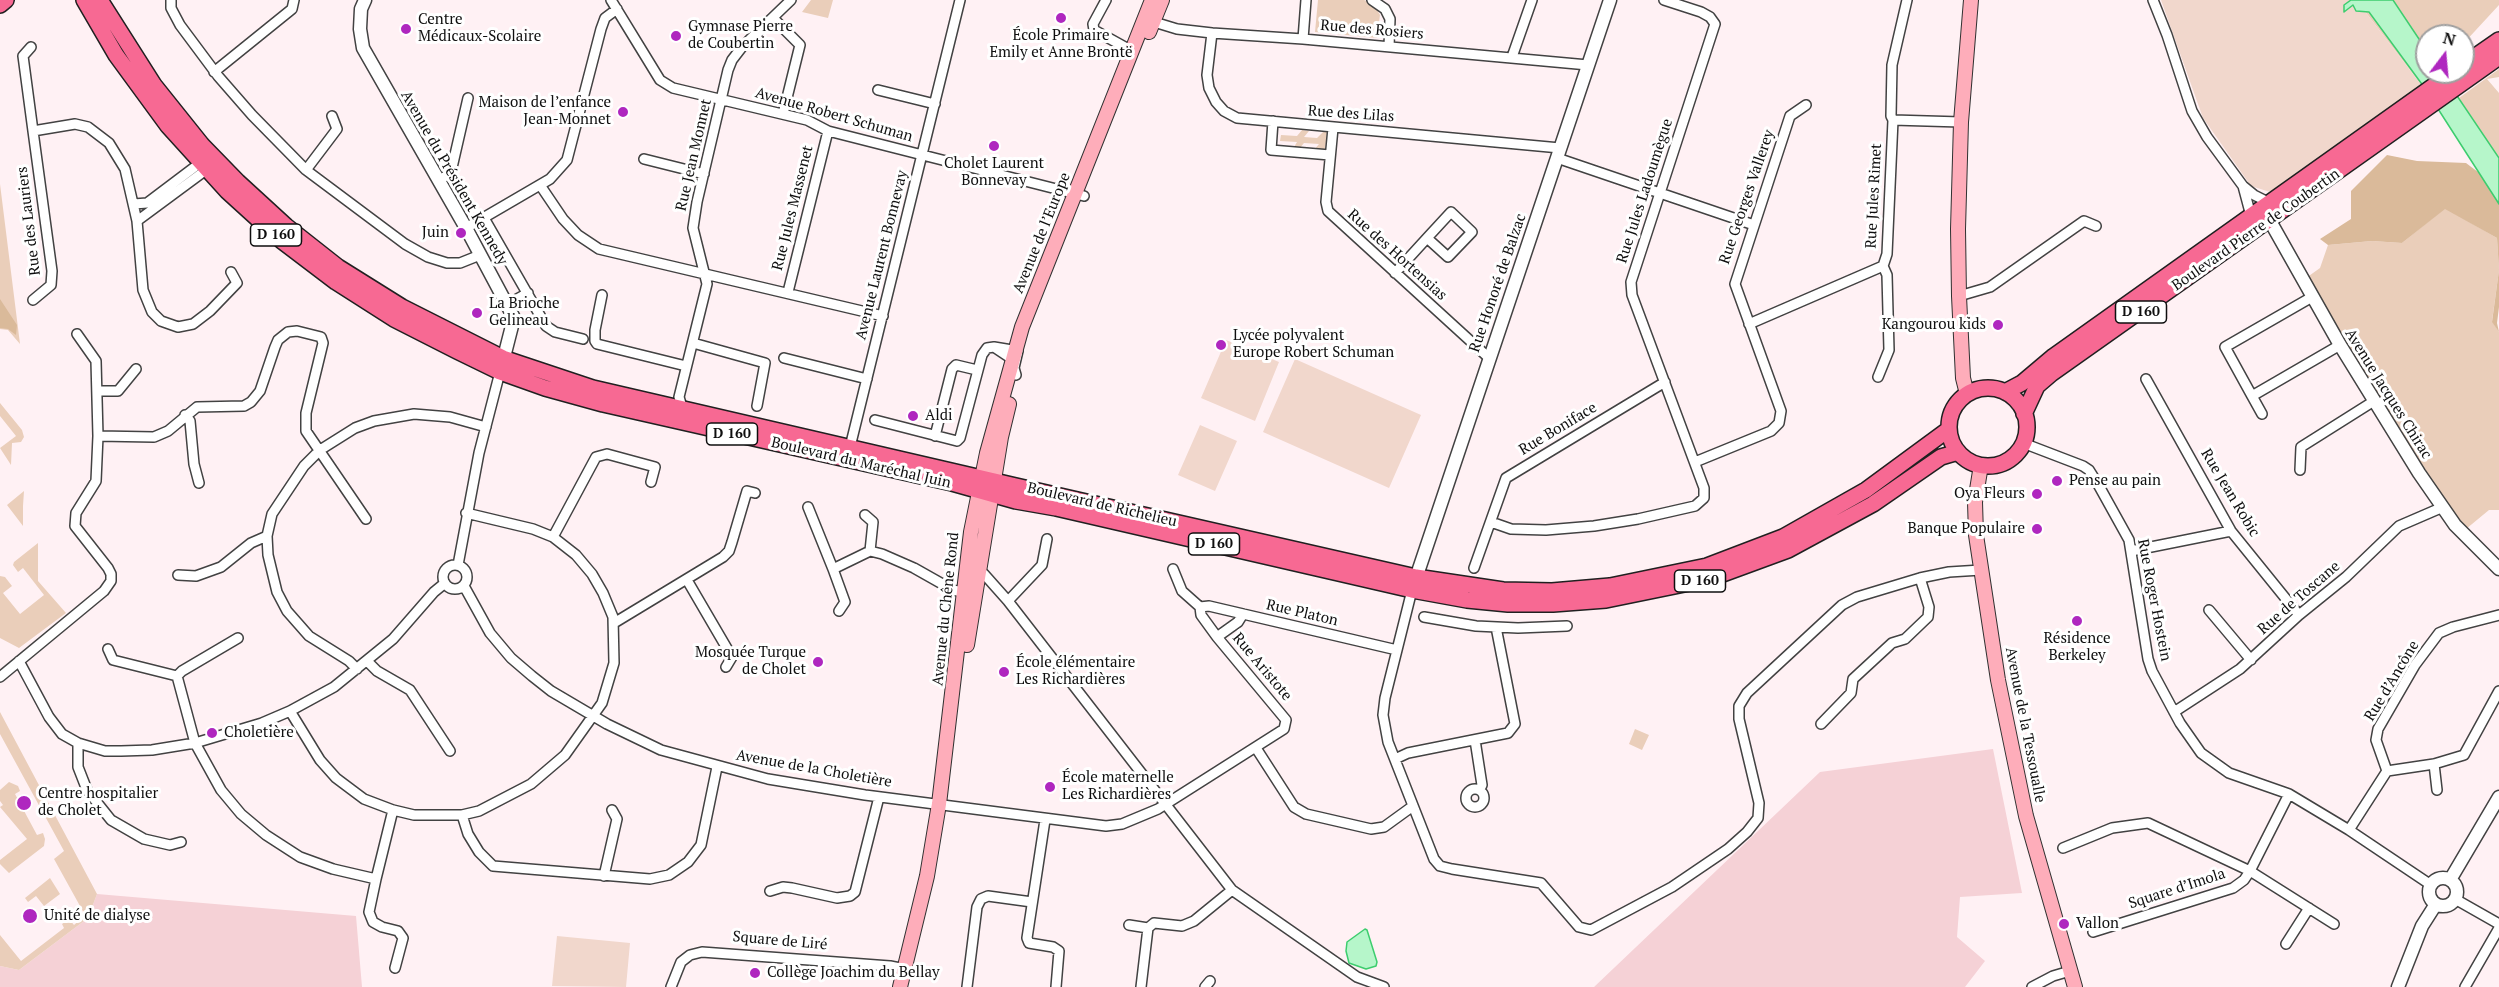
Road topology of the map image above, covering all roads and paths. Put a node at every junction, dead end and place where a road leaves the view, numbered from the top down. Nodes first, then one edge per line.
1 (6, 0) edge
2 (77, 0) edge
3 (100, 0) edge
4 (171, 0) edge
5 (294, 0) edge
6 (365, 0) edge
7 (611, 0) edge
8 (791, 0) edge
9 (960, 0) edge
10 (1106, 0) edge
11 (1152, 0) edge
12 (1162, 0) edge
13 (1306, 0) edge
14 (1372, 0) edge
15 (1532, 0) edge
16 (1610, 0) edge
17 (1664, 0) edge
18 (1907, 0) edge
19 (1971, 0) edge
20 (2153, 0) edge
21 (0, 5) edge
22 (87, 6) edge
23 (617, 9) junction
24 (773, 18) junction
25 (1154, 22) junction
26 (1212, 33) junction
27 (1303, 39) junction
28 (2499, 40) edge
29 (31, 47) dead end
30 (1389, 47) junction
31 (1132, 51) junction
32 (1512, 57) junction
33 (2499, 57) edge
34 (2475, 63) edge
35 (1588, 65) junction
36 (2475, 67) edge
37 (214, 72) junction
38 (2440, 84) edge
39 (2448, 84) edge
40 (878, 90) dead end
41 (468, 99) dead end
42 (721, 100) junction
43 (935, 104) junction
44 (1806, 105) dead end
45 (2411, 110) junction
46 (783, 114) junction
47 (332, 116) dead end
48 (1893, 120) junction
49 (1273, 121) junction
50 (1961, 122) junction
51 (1333, 128) junction
52 (828, 130) junction
53 (33, 131) junction
54 (1558, 153) junction
55 (922, 155) junction
56 (1330, 155) junction
57 (644, 159) dead end
58 (203, 166) junction
59 (306, 170) junction
60 (704, 174) junction
61 (439, 182) junction
62 (540, 186) junction
63 (2243, 186) junction
64 (1660, 193) junction
65 (1080, 194) junction
66 (2270, 203) junction
67 (134, 204) junction
68 (2251, 216) junction
69 (484, 218) junction
70 (2270, 220) junction
71 (137, 221) junction
72 (1754, 225) junction
73 (2096, 226) dead end
74 (466, 228) junction
75 (1427, 238) junction
76 (480, 255) junction
77 (1883, 266) junction
78 (231, 272) dead end
79 (706, 273) junction
80 (1395, 273) junction
81 (528, 292) junction
82 (788, 292) junction
83 (602, 295) dead end
84 (1959, 296) junction
85 (2312, 297) junction
86 (33, 300) dead end
87 (508, 304) junction
88 (883, 316) junction
89 (1749, 324) junction
90 (77, 334) dead end
91 (583, 339) dead end
92 (693, 343) junction
93 (2340, 345) junction
94 (1013, 354) junction
95 (784, 358) dead end
96 (1489, 358) junction
97 (502, 365) junction
98 (686, 366) junction
99 (136, 369) dead end
100 (977, 370) junction
101 (1016, 375) junction
102 (1878, 377) dead end
103 (867, 379) junction
104 (2146, 379) dead end
105 (1665, 382) junction
106 (98, 392) junction
107 (2005, 392) junction
108 (1967, 394) junction
109 (2252, 396) junction
110 (2374, 402) junction
111 (757, 406) dead end
112 (682, 407) junction
113 (2024, 414) junction
114 (2262, 414) dead end
115 (185, 416) junction
116 (875, 420) dead end
117 (486, 427) junction
118 (1948, 429) junction
119 (98, 436) junction
120 (935, 436) junction
121 (2023, 443) junction
122 (850, 447) junction
123 (320, 450) junction
124 (1958, 452) junction
125 (1695, 462) junction
126 (1981, 465) junction
127 (2300, 470) dead end
128 (963, 473) joint
129 (651, 482) dead end
130 (199, 483) dead end
131 (989, 488) junction
132 (756, 493) dead end
133 (808, 507) dead end
134 (2443, 507) junction
135 (466, 513) junction
136 (865, 515) dead end
137 (366, 519) dead end
138 (1491, 522) junction
139 (2231, 531) junction
140 (267, 536) junction
141 (553, 537) junction
142 (1047, 539) dead end
143 (870, 551) junction
144 (2131, 551) junction
145 (458, 565) junction
146 (1474, 568) dead end
147 (833, 569) junction
148 (1173, 569) dead end
149 (2499, 569) edge
150 (1981, 570) junction
151 (973, 573) junction
152 (178, 575) dead end
153 (1920, 578) junction
154 (687, 580) junction
155 (445, 584) junction
156 (1414, 584) junction
157 (464, 586) junction
158 (970, 593) junction
159 (1008, 601) junction
160 (1200, 607) junction
161 (2209, 610) dead end
162 (838, 611) dead end
163 (1243, 614) junction
164 (2300, 615) junction
165 (2499, 615) edge
166 (1424, 617) dead end
167 (614, 623) junction
168 (1567, 626) dead end
169 (1496, 627) junction
170 (1217, 637) junction
171 (238, 638) dead end
172 (108, 649) dead end
173 (1397, 650) junction
174 (2251, 660) junction
175 (19, 661) junction
176 (368, 662) junction
177 (726, 668) dead end
178 (357, 669) junction
179 (177, 676) junction
180 (0, 677) edge
181 (2499, 691) edge
182 (290, 711) junction
183 (2174, 712) junction
184 (593, 716) junction
185 (1821, 724) dead end
186 (1475, 740) junction
187 (78, 743) junction
188 (195, 743) junction
189 (1256, 748) junction
190 (450, 752) dead end
191 (1395, 759) junction
192 (2434, 764) junction
193 (717, 767) junction
194 (2387, 771) junction
195 (1480, 789) dead end
196 (2437, 790) dead end
197 (2289, 794) junction
198 (879, 797) junction
199 (2499, 797) edge
200 (939, 804) junction
201 (1165, 804) junction
202 (1413, 806) junction
203 (393, 810) junction
204 (612, 810) dead end
205 (462, 815) junction
206 (1045, 820) junction
207 (2349, 830) junction
208 (181, 842) dead end
209 (2063, 849) dead end
210 (2250, 871) junction
211 (604, 876) junction
212 (376, 879) junction
213 (2450, 880) junction
214 (2431, 885) junction
215 (1232, 890) junction
216 (770, 891) dead end
217 (2456, 899) junction
218 (1032, 902) junction
219 (2436, 904) junction
220 (2309, 908) junction
221 (2334, 924) dead end
222 (1129, 925) dead end
223 (2499, 926) edge
224 (1148, 928) junction
225 (2093, 932) dead end
226 (2286, 944) dead end
227 (395, 968) dead end
228 (905, 969) junction
229 (2070, 971) junction
230 (671, 987) edge
231 (900, 987) edge
232 (967, 987) edge
233 (1056, 987) edge
234 (1141, 987) edge
235 (1384, 987) edge
236 (2032, 987) edge
237 (2075, 987) edge
238 (2398, 987) edge
239 (2465, 987) edge

1 - 21 main road
2 - 22 main road, Boulevard du Maréchal Juin
3 - 97 main road, Boulevard du Maréchal Juin / D 160
4 - 37 street
5 - 37 street
6 - 61 street, Avenue du Président Kennedy
7 - 23 street, Avenue Robert Schuman
8 - 24 street, Rue Jean Monnet
9 - 43 street, Avenue Laurent Bonnevay
10 - 31 street
11 - 31 main road, Avenue de l’Europe
12 - 25 main road, Avenue de l’Europe
13 - 27 street
14 - 30 street
15 - 32 street
16 - 35 street, Rue Honoré de Balzac
17 - 64 street, Rue Jules Ladoumègue
18 - 48 street, Rue Jules Rimet
19 - 50 main road
20 - 63 street
22 - 58 main road, Boulevard du Maréchal Juin / D 160
23 - 42 street, Avenue Robert Schuman
23 - 62 street
24 - 42 street, Rue Jean Monnet
24 - 46 street
25 - 26 street, Rue des Rosiers
25 - 65 main road, Avenue de l’Europe
26 - 27 street, Rue des Rosiers
26 - 49 street, Rue des Lilas
27 - 30 street, Rue des Rosiers
28 - 34 main road, Boulevard Pierre de Coubertin / D 160
29 - 53 street, Rue des Lauriers
30 - 32 street, Rue des Rosiers
31 - 65 main road, Avenue de l’Europe
32 - 35 street, Rue des Rosiers
33 - 36 main road, Boulevard Pierre de Coubertin / D 160
35 - 54 street, Rue Honoré de Balzac
37 - 59 street
38 - 45 main road, Boulevard Pierre de Coubertin / D 160
39 - 45 main road, Boulevard Pierre de Coubertin / D 160
40 - 43 street
41 - 61 street
42 - 46 street, Avenue Robert Schuman
42 - 60 street, Rue Jean Monnet
43 - 55 street, Avenue Laurent Bonnevay
44 - 72 street, Rue Georges Vallerey
45 - 66 main road, Boulevard Pierre de Coubertin / D 160
45 - 70 main road, Boulevard Pierre de Coubertin / D 160
46 - 52 street, Avenue Robert Schuman
47 - 59 street
48 - 50 street
48 - 77 street, Rue Jules Rimet
49 - 51 street, Rue des Lilas
49 - 56 street
50 - 84 main road
51 - 54 street, Rue des Lilas
51 - 56 street, Rue des Hortensias
52 - 55 street, Avenue Robert Schuman
52 - 82 street, Rue Jules Massenet
53 - 67 street
53 - 86 street, Rue des Lauriers
54 - 64 street, Rue des Lilas
54 - 96 street, Rue Honoré de Balzac
55 - 65 street, Avenue Robert Schuman
55 - 88 street, Avenue Laurent Bonnevay
56 - 80 street, Rue des Hortensias
57 - 60 street
58 - 67 street
58 - 71 street
58 - 97 main road, Boulevard du Maréchal Juin / D 160
59 - 76 street
60 - 79 street, Rue Jean Monnet
61 - 74 street, Avenue du Président Kennedy
62 - 69 street
62 - 79 street
63 - 66 street
63 - 68 street
64 - 72 street, Rue des Lilas
64 - 105 street, Rue Jules Ladoumègue
65 - 94 main road, Avenue de l’Europe
65 - 101 main road, Avenue de l’Europe
66 - 68 main road, Boulevard Pierre de Coubertin / D 160
67 - 71 street
68 - 107 main road, Boulevard Pierre de Coubertin / D 160
69 - 74 street
69 - 81 street
70 - 85 street, Avenue Jacques Chirac
70 - 113 main road, Boulevard Pierre de Coubertin / D 160
71 - 78 street
72 - 89 street, Rue Georges Vallerey
73 - 84 street
74 - 76 street, Avenue du Président Kennedy
75 - 75 street
75 - 80 street
76 - 87 street, Avenue du Président Kennedy
77 - 89 street, Rue Jules Rimet
77 - 102 street
79 - 82 street
79 - 92 street, Rue Jean Monnet
80 - 96 street, Rue des Hortensias
81 - 87 street
81 - 91 street
82 - 88 street
83 - 98 street
84 - 108 main road
85 - 93 street, Avenue Jacques Chirac
85 - 109 street
87 - 97 street, Avenue du Président Kennedy
88 - 103 street, Avenue Laurent Bonnevay
89 - 125 street, Rue Georges Vallerey
90 - 106 street
92 - 98 street, Rue Jean Monnet
92 - 111 street
93 - 109 street
93 - 110 street, Avenue Jacques Chirac
94 - 100 street
94 - 101 street
94 - 131 main road, Avenue de l’Europe
95 - 103 street
96 - 156 street, Rue Honoré de Balzac
97 - 112 main road, Boulevard du Maréchal Juin / D 160
97 - 117 street, Avenue de la Choletière
97 - 131 main road, Boulevard du Maréchal Juin / D 160
98 - 112 street, Rue Jean Monnet
99 - 106 street
100 - 120 street
100 - 120 street
101 - 131 main road, Avenue de l’Europe
103 - 122 street, Avenue Laurent Bonnevay
104 - 139 street, Rue Jean Robic
105 - 125 street, Rue Jules Ladoumègue
105 - 138 street, Rue Boniface
106 - 119 street
107 - 108 main road
107 - 113 main road
108 - 118 main road
109 - 114 street
110 - 127 street
110 - 134 street, Avenue Jacques Chirac
112 - 122 main road, Boulevard du Maréchal Juin / D 160
113 - 121 main road
115 - 119 street
115 - 123 street
115 - 130 street
116 - 120 street
117 - 123 street
117 - 135 street, Avenue de la Choletière
118 - 124 main road
118 - 156 main road, Boulevard de Richelieu / D 160
119 - 175 street
121 - 126 main road
121 - 144 street, Rue Roger Hostein
122 - 128 main road, Boulevard du Maréchal Juin / D 160
123 - 137 street
123 - 140 street
124 - 126 main road
124 - 156 main road, Boulevard de Richelieu / D 160
125 - 138 street, Rue Jules Ladoumègue
126 - 150 main road, Avenue de la Tessoualle
128 - 131 main road, Boulevard de Richelieu / D 160
129 - 141 street
131 - 151 main road, Avenue du Chêne Rond
131 - 156 main road, Boulevard de Richelieu / D 160
132 - 154 street
133 - 147 street
134 - 149 street, Avenue Jacques Chirac
134 - 164 street, Rue de Toscane
135 - 141 street
135 - 145 street, Avenue de la Choletière
136 - 143 street
138 - 146 street, Rue Boniface
139 - 144 street
139 - 164 street, Rue Jean Robic
140 - 152 street
140 - 178 street
141 - 167 street
142 - 159 street
143 - 147 street
143 - 158 street
144 - 183 street, Rue Roger Hostein
145 - 155 street, Avenue de la Choletière
145 - 157 street, Avenue de la Choletière
147 - 162 street
148 - 160 street, Rue Aristote
150 - 153 street
150 - 229 main road, Avenue de la Tessoualle
151 - 158 main road, Avenue du Chêne Rond
151 - 159 street
153 - 185 street
153 - 202 street
154 - 167 street
154 - 177 street
155 - 157 street
155 - 176 street
156 - 173 street
157 - 184 street, Avenue de la Choletière
158 - 200 main road, Avenue du Chêne Rond
159 - 201 street
160 - 163 street, Rue Platon
160 - 170 street, Rue Aristote
161 - 174 street
163 - 170 street
163 - 173 street, Rue Platon
164 - 174 street, Rue de Toscane
165 - 194 street, Rue d’Ancône
166 - 169 street
167 - 184 street
168 - 169 street
169 - 186 street
170 - 189 street, Rue Aristote
171 - 179 street
172 - 179 street
173 - 191 street
174 - 183 street, Rue de Toscane
175 - 180 street
175 - 187 street
176 - 178 street
176 - 190 street
178 - 182 street
179 - 188 street
181 - 192 street
182 - 188 street
182 - 203 street
183 - 197 street, Rue Roger Hostein
184 - 193 street, Avenue de la Choletière
184 - 205 street
186 - 191 street
186 - 195 street
187 - 188 street
187 - 208 street
188 - 212 street
189 - 201 street, Rue Aristote
189 - 202 street
191 - 202 street
192 - 194 street
192 - 196 street
193 - 198 street, Avenue de la Choletière
193 - 211 street
194 - 207 street
197 - 207 street, Rue Roger Hostein
197 - 210 street, Square d’Imola
198 - 200 street, Avenue de la Choletière
198 - 216 street
199 - 213 street
200 - 206 street, Avenue de la Choletière
200 - 228 main road, Avenue du Chêne Rond
201 - 206 street, Rue Aristote
201 - 215 street
203 - 205 street
203 - 212 street
204 - 211 street
205 - 211 street
206 - 218 street
207 - 214 street, Rue Roger Hostein
209 - 210 street
210 - 220 street
210 - 225 street, Square d’Imola
212 - 227 street
213 - 214 street
213 - 217 street
214 - 219 street
215 - 224 street
215 - 235 street
217 - 219 street
217 - 223 street
218 - 232 street
218 - 233 street
219 - 238 street
220 - 221 street
220 - 226 street
222 - 224 street
223 - 239 street
224 - 234 street
228 - 230 street, Square de Liré
228 - 231 main road, Avenue du Chêne Rond
229 - 236 street
229 - 237 main road, Avenue de la Tessoualle

